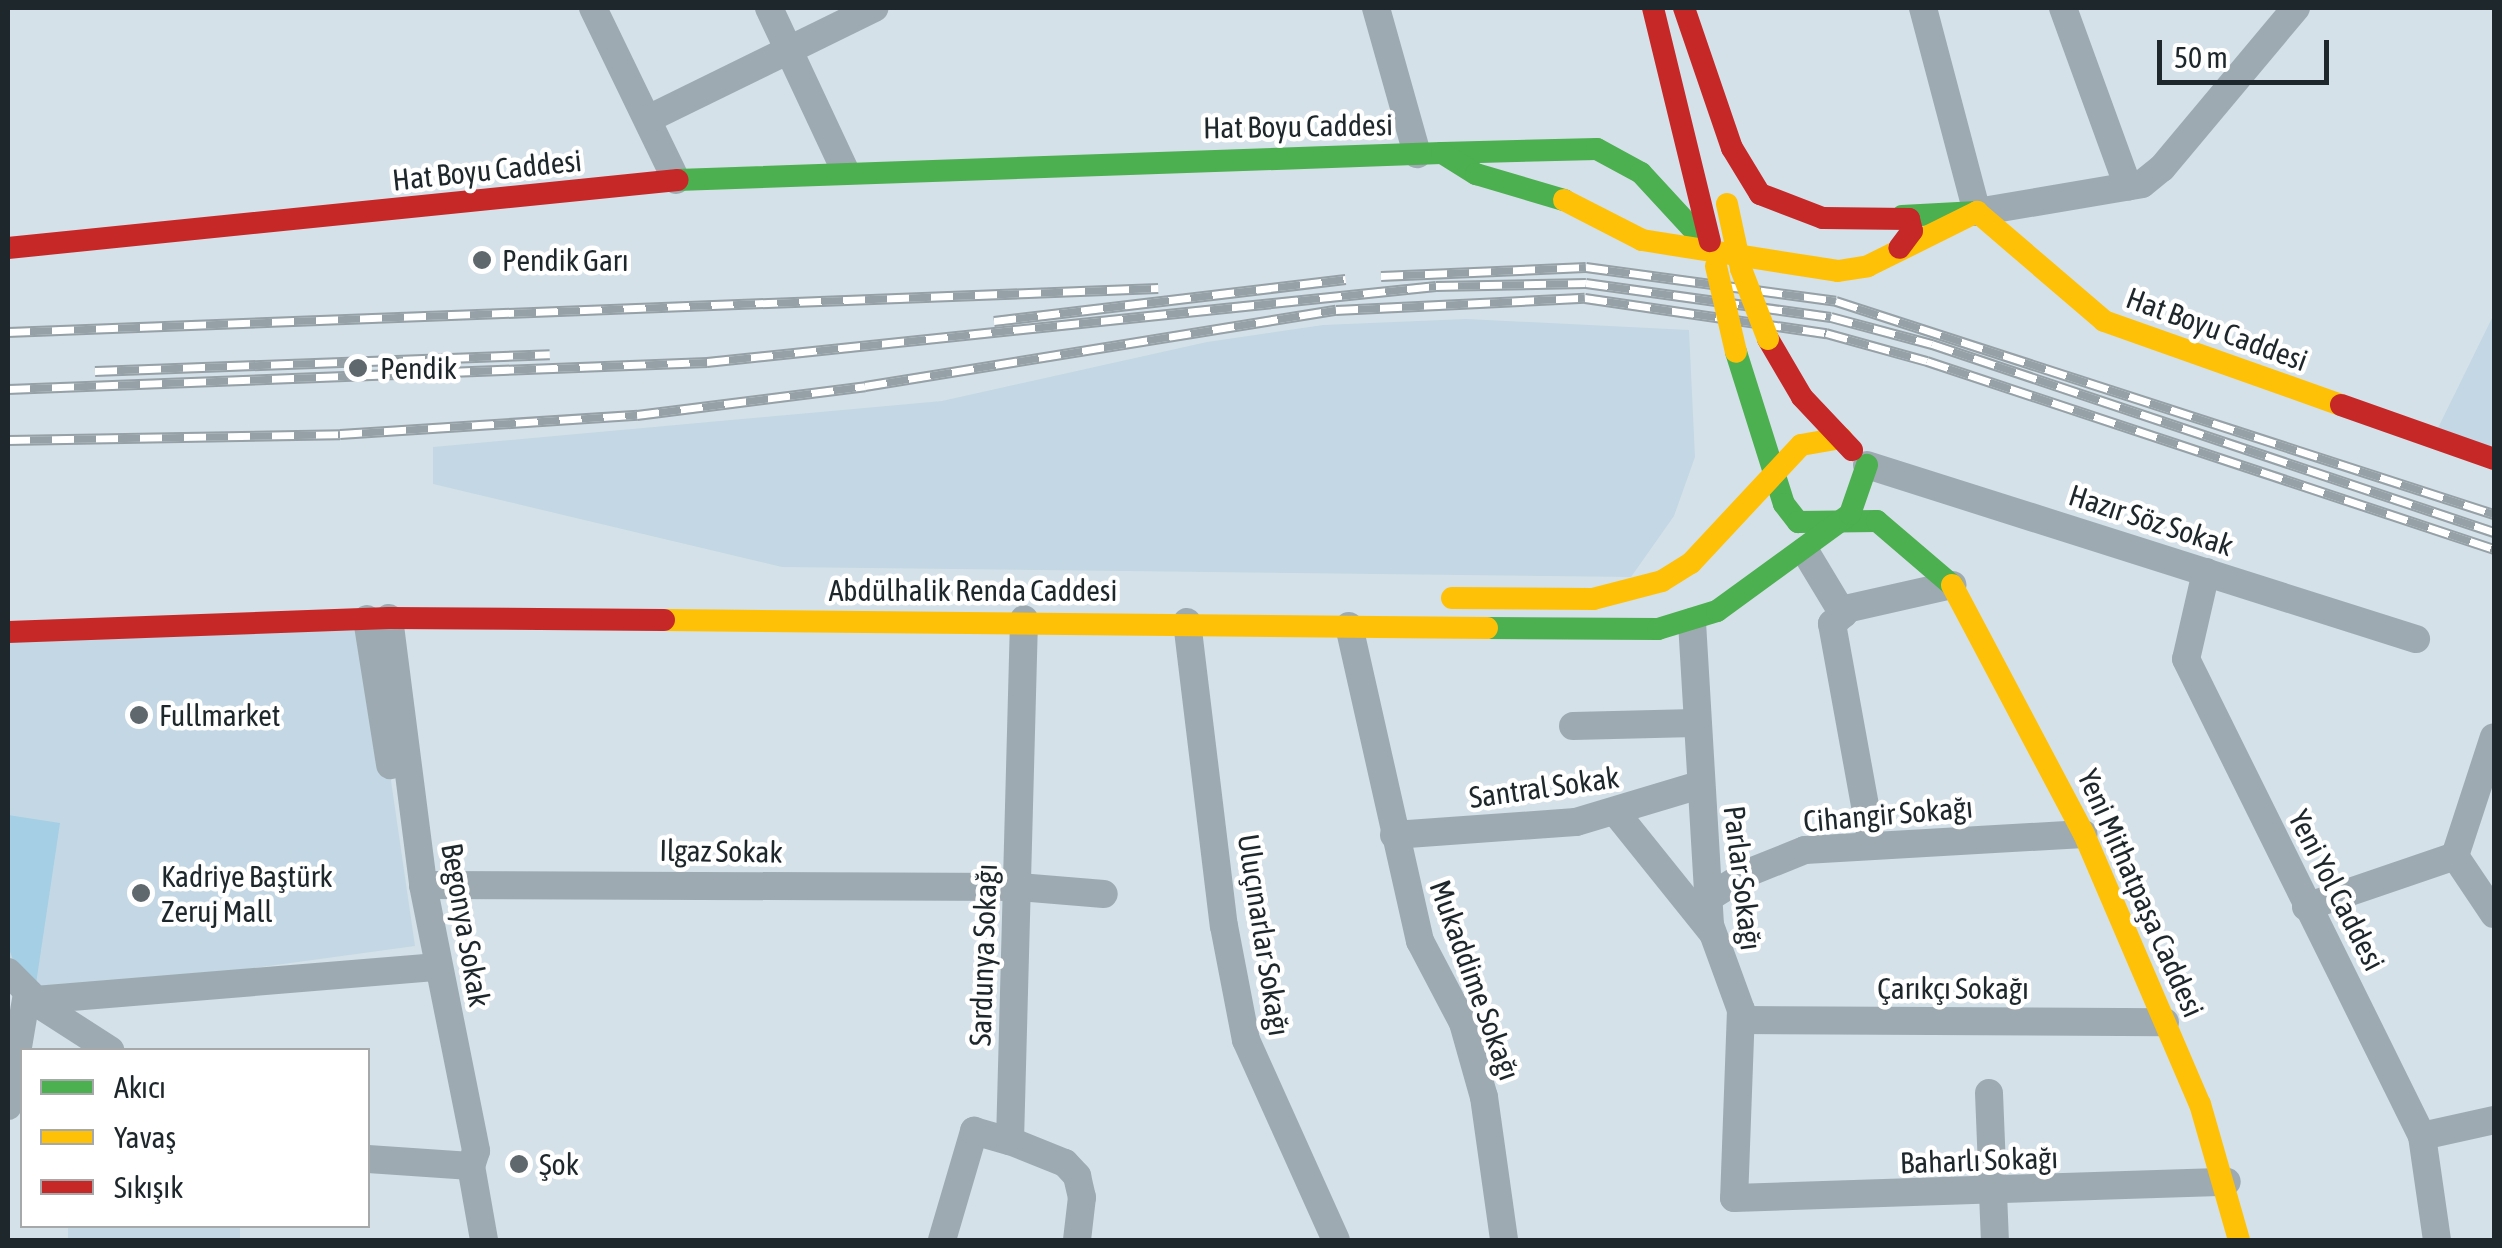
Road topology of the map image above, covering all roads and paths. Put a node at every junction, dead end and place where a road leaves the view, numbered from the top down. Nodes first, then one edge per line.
1 (592, 8) edge
2 (768, 8) edge
3 (875, 8) edge
4 (1376, 8) edge
5 (1654, 8) edge
6 (1682, 8) edge
7 (1923, 8) edge
8 (2063, 8) edge
9 (2296, 8) edge
10 (789, 49) junction
11 (650, 118) junction
12 (1429, 154) junction
13 (845, 170) junction
14 (676, 180) junction
15 (2128, 186) junction
16 (1977, 212) junction
17 (1902, 216) junction
18 (8, 248) edge
19 (1900, 248) junction
20 (1712, 251) junction
21 (1840, 438) junction
22 (2494, 459) edge
23 (1866, 465) junction
24 (1777, 474) junction
25 (1846, 518) junction
26 (1714, 540) junction
27 (1805, 552) junction
28 (2206, 572) junction
29 (1952, 584) junction
30 (1752, 589) junction
31 (1425, 598) dead end
32 (1316, 602) dead end
33 (1843, 614) junction
34 (378, 618) junction
35 (1024, 618) junction
36 (1187, 622) junction
37 (1692, 622) junction
38 (1248, 623) junction
39 (1348, 626) junction
40 (8, 632) edge
41 (2416, 639) dead end
42 (1694, 722) junction
43 (1573, 726) dead end
44 (2494, 737) edge
45 (1699, 786) junction
46 (1618, 814) junction
47 (2084, 834) junction
48 (1394, 835) junction
49 (1872, 844) junction
50 (2455, 856) junction
51 (424, 885) junction
52 (1019, 887) junction
53 (1104, 894) dead end
54 (1708, 898) junction
55 (2306, 907) junction
56 (2494, 914) edge
57 (1712, 932) junction
58 (426, 968) junction
59 (8, 972) edge
60 (31, 997) junction
61 (1741, 1020) junction
62 (2164, 1022) junction
63 (20, 1048) edge
64 (107, 1048) edge
65 (20, 1049) edge
66 (1989, 1093) dead end
67 (8, 1106) edge
68 (2494, 1120) edge
69 (2422, 1136) junction
70 (1010, 1141) junction
71 (370, 1160) edge
72 (471, 1166) junction
73 (2227, 1182) junction
74 (1994, 1193) junction
75 (1734, 1198) joint
76 (484, 1240) edge
77 (942, 1240) edge
78 (1077, 1240) edge
79 (1336, 1240) edge
80 (1504, 1240) edge
81 (1995, 1240) edge
82 (2239, 1240) edge
83 (2437, 1240) edge

1 - 11 street
2 - 10 street
3 - 10 street
4 - 12 street
5 - 20 main road
6 - 17 main road
6 - 21 main road, bridge
7 - 16 street
8 - 15 street
9 - 15 street
10 - 11 street
10 - 13 street
11 - 14 street
12 - 13 main road, Hat Boyu Caddesi
12 - 19 main road
12 - 20 main road, Hat Boyu Caddesi
13 - 14 main road, Hat Boyu Caddesi
14 - 18 main road, Hat Boyu Caddesi
15 - 16 street
16 - 17 main road
16 - 19 main road
16 - 22 main road, Hat Boyu Caddesi
17 - 19 main road
20 - 24 main road, bridge
21 - 23 main road
21 - 24 main road
23 - 25 main road, Abdülhalik Renda Caddesi
23 - 28 street, Hazır Söz Sokak
23 - 29 main road
24 - 25 main road
24 - 26 main road
25 - 27 main road, Abdülhalik Renda Caddesi
25 - 29 main road
26 - 30 main road
26 - 31 main road
27 - 30 main road, Abdülhalik Renda Caddesi
27 - 33 street
28 - 41 street, Hazır Söz Sokak
28 - 55 street, Yeni Yol Caddesi
29 - 33 street
29 - 47 main road, Yeni Mithatpaşa Caddesi
30 - 37 main road, Abdülhalik Renda Caddesi
32 - 38 main road
33 - 49 street
34 - 35 main road, Abdülhalik Renda Caddesi
34 - 40 main road, Abdülhalik Renda Caddesi
34 - 51 street, Begonya Sokak
34 - 58 street
35 - 36 main road, Abdülhalik Renda Caddesi
35 - 52 street, Sardunya Sokağı
36 - 38 main road, Abdülhalik Renda Caddesi
36 - 79 street, Uluçınarlar Sokağı
37 - 39 main road, Abdülhalik Renda Caddesi
37 - 42 street, Parlar Sokağı
38 - 39 main road, Abdülhalik Renda Caddesi
39 - 48 street, Mukaddime Sokağı
42 - 43 street
42 - 45 street, Parlar Sokağı
44 - 50 street
45 - 46 street, Santral Sokak
45 - 54 street, Parlar Sokağı
46 - 48 street, Santral Sokak
46 - 57 street
47 - 49 street, Cihangir Sokağı
47 - 62 main road, Yeni Mithatpaşa Caddesi
48 - 80 street, Mukaddime Sokağı
49 - 54 street, Cihangir Sokağı
50 - 55 street
50 - 56 street
51 - 52 street, Ilgaz Sokak
51 - 72 street, Begonya Sokak
52 - 53 street, Ilgaz Sokak
52 - 70 street, Sardunya Sokağı
54 - 57 street, Parlar Sokağı
55 - 69 street, Yeni Yol Caddesi
57 - 61 street, Parlar Sokağı
58 - 60 street
58 - 72 street
59 - 60 street
60 - 63 street
60 - 64 street
61 - 62 street, Çarıkçı Sokağı
61 - 75 street, Parlar Sokağı
62 - 73 main road, Yeni Mithatpaşa Caddesi
65 - 67 street
66 - 74 street
68 - 69 street
69 - 83 street, Yeni Yol Caddesi
70 - 77 street
70 - 78 street
71 - 72 street
72 - 76 street, Begonya Sokak
73 - 74 street, Baharlı Sokağı
73 - 82 main road, Yeni Mithatpaşa Caddesi
74 - 75 street, Baharlı Sokağı
74 - 81 street

